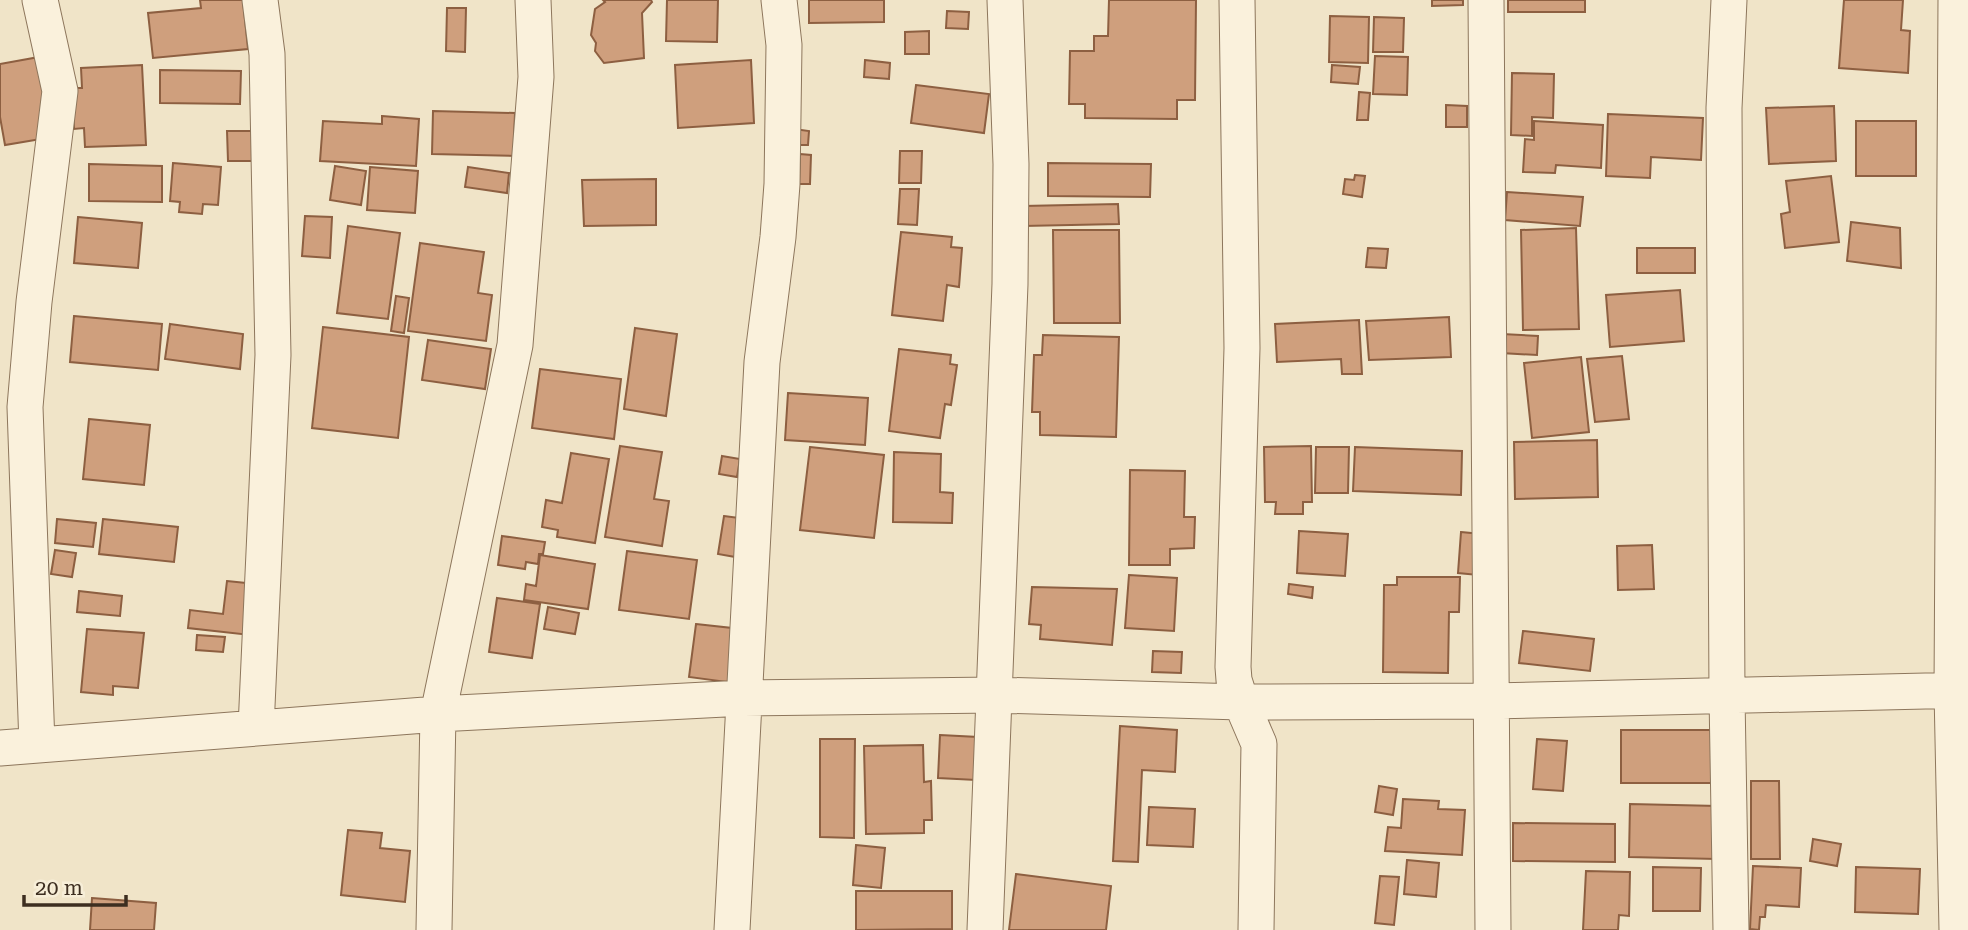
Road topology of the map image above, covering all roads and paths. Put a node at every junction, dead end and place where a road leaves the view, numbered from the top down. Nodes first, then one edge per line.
1 (40, 0) edge
2 (260, 0) edge
3 (533, 0) edge
4 (779, 0) edge
5 (1005, 0) edge
6 (1237, 0) edge
7 (1486, 0) edge
8 (1730, 0) edge
9 (1956, 0) edge
10 (1960, 691) edge
11 (995, 695) junction
12 (1727, 696) junction
13 (744, 698) junction
14 (1491, 701) junction
15 (1241, 702) junction
16 (438, 714) junction
17 (256, 728) junction
18 (37, 745) junction
19 (0, 748) edge
20 (435, 930) edge
21 (732, 930) edge
22 (985, 930) edge
23 (1255, 930) edge
24 (1493, 930) edge
25 (1731, 930) edge
26 (1957, 930) edge

1 - 18 street
2 - 17 street
3 - 16 street
4 - 13 street
5 - 11 street
6 - 15 street
7 - 14 street
8 - 12 street
9 - 10 street
10 - 12 street
10 - 26 street
11 - 13 street
11 - 15 street
11 - 22 street
12 - 14 street
12 - 25 street
13 - 16 street
13 - 21 street
14 - 15 street
14 - 24 street
15 - 23 street
16 - 17 street
16 - 20 street
17 - 18 street
18 - 19 street

